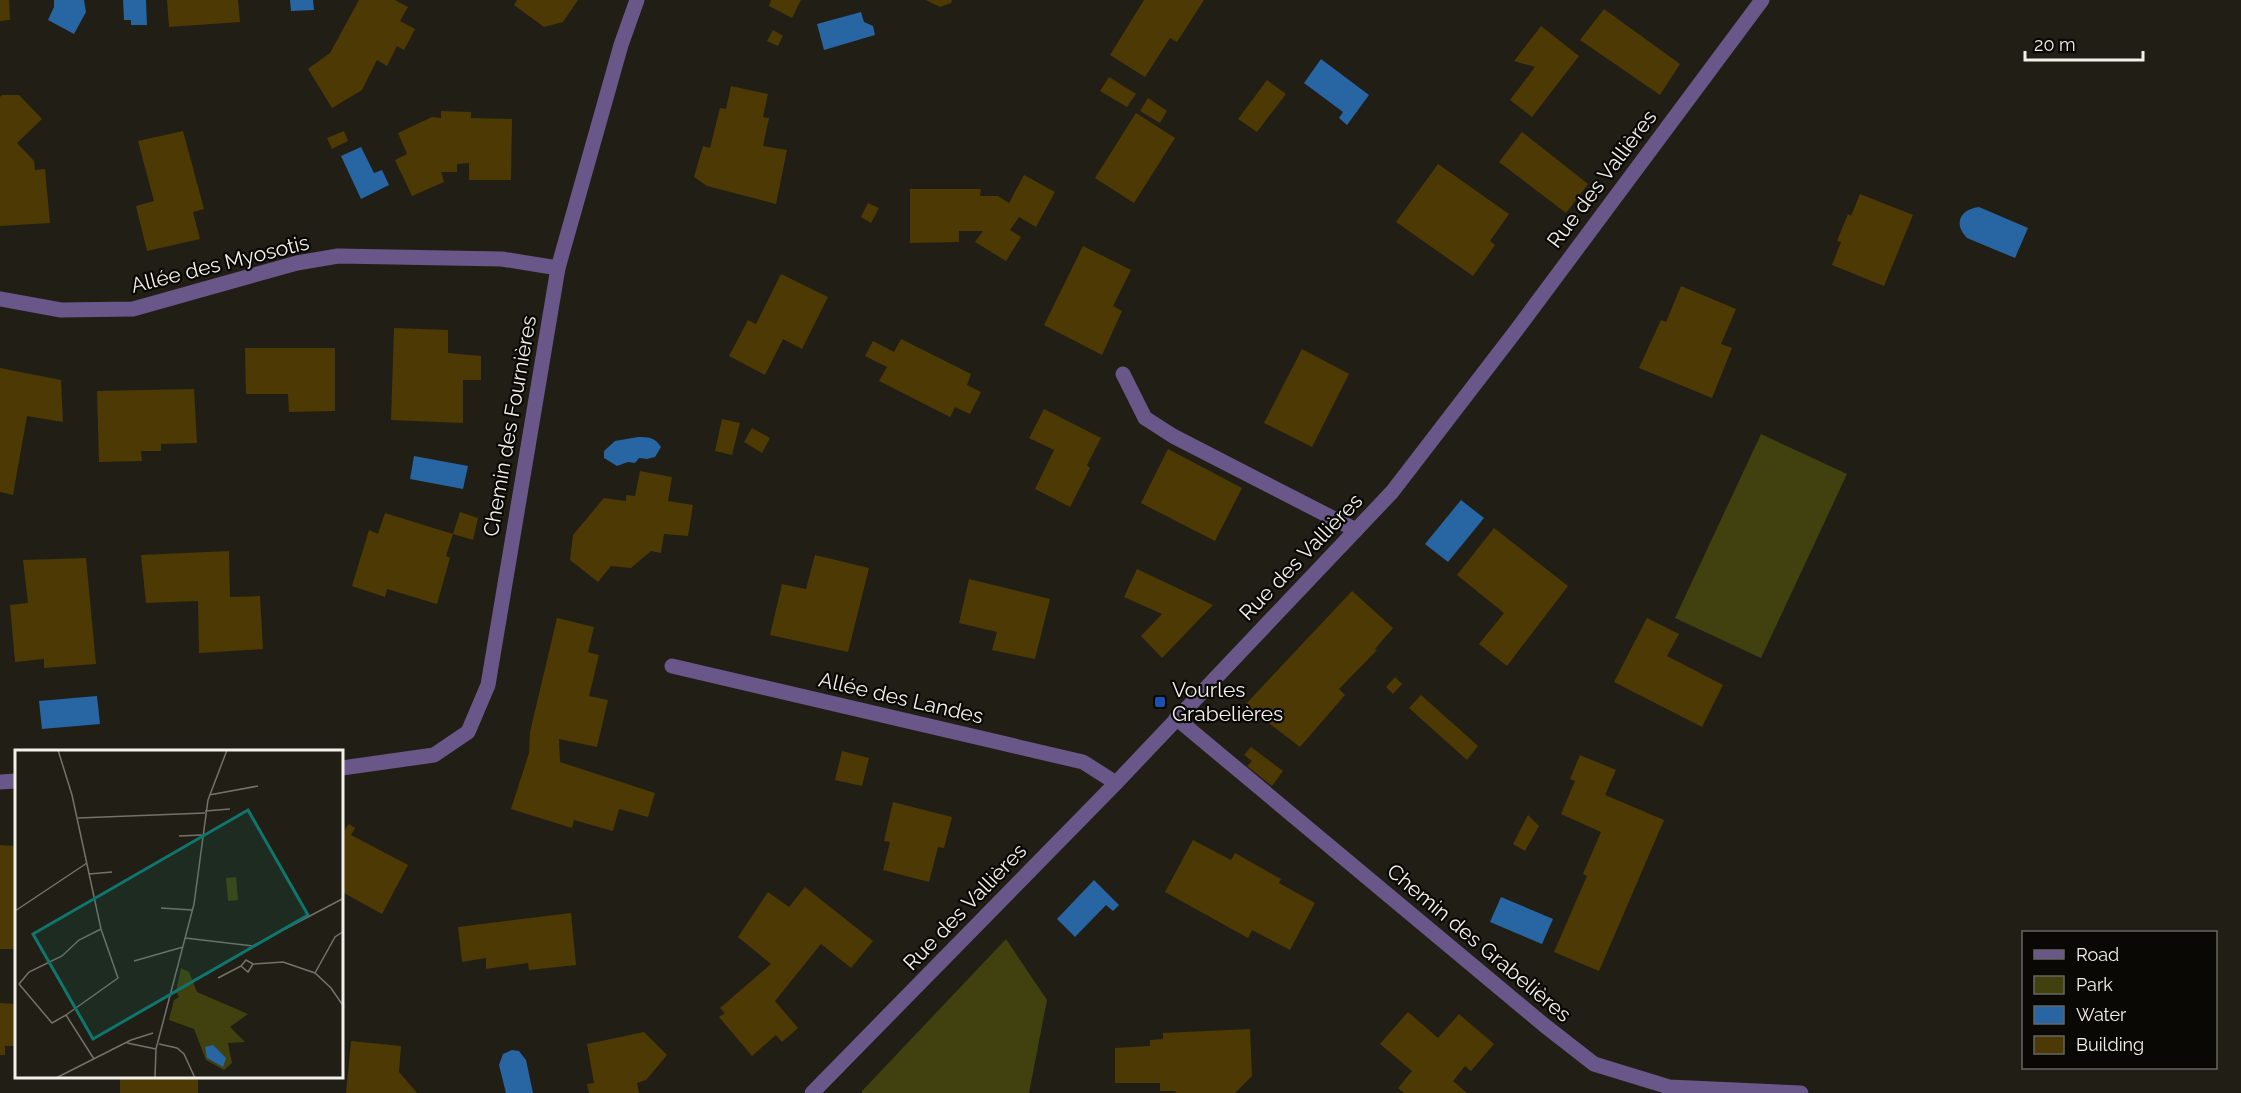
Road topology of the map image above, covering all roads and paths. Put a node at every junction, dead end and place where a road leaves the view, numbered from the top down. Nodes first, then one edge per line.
1 (637, 0) edge
2 (1762, 0) edge
3 (558, 268) junction
4 (0, 299) edge
5 (1123, 374) dead end
6 (1356, 530) junction
7 (672, 666) dead end
8 (1176, 718) junction
9 (344, 768) edge
10 (15, 781) edge
11 (0, 782) edge
12 (1116, 783) junction
13 (812, 1093) edge
14 (1802, 1093) edge

1 - 3 street, Chemin des Fournières
2 - 6 street, Rue des Vallières
3 - 4 street, Allée des Myosotis
3 - 9 street, Chemin des Fournières
5 - 6 street
6 - 8 street, Rue des Vallières
7 - 12 street, Allée des Landes
8 - 12 street, Rue des Vallières
8 - 14 street, Chemin des Grabelières
10 - 11 street
12 - 13 street, Rue des Vallières

